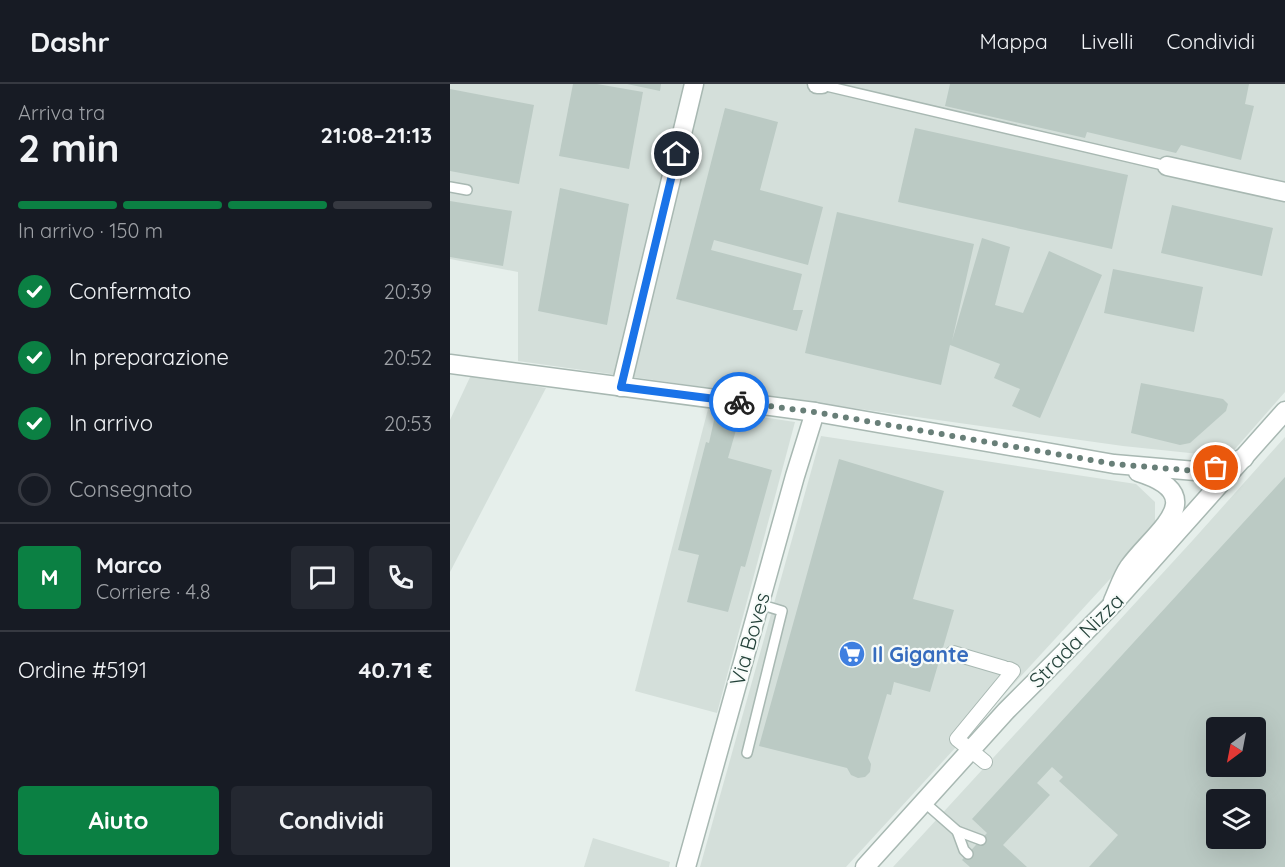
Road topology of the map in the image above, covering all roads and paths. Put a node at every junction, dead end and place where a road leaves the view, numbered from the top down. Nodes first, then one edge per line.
1 (694, 84) edge
2 (820, 84) edge
3 (1167, 166) joint
4 (450, 187) edge
5 (466, 190) dead end
6 (1285, 192) edge
7 (450, 364) edge
8 (621, 387) junction
9 (1285, 411) edge
10 (814, 412) junction
11 (1244, 458) junction
12 (1114, 464) junction
13 (759, 604) junction
14 (1112, 605) junction
15 (953, 653) dead end
16 (971, 750) junction
17 (747, 753) dead end
18 (985, 762) dead end
19 (924, 802) junction
20 (957, 831) junction
21 (981, 840) dead end
22 (968, 854) dead end
23 (686, 867) edge
24 (865, 867) edge

1 - 8 street
2 - 3 lane
3 - 6 street
4 - 5 lane
7 - 8 street
8 - 10 street
9 - 11 street, Strada Nizza
10 - 12 street
10 - 13 street, Via Boves
11 - 12 street
11 - 14 street, Strada Nizza
12 - 14 street
13 - 17 lane
13 - 23 street, Via Boves
14 - 16 street, Strada Nizza
15 - 16 street
16 - 18 street
16 - 19 street, Strada Nizza
19 - 20 lane
19 - 24 street, Strada Nizza
20 - 21 lane
20 - 22 lane

